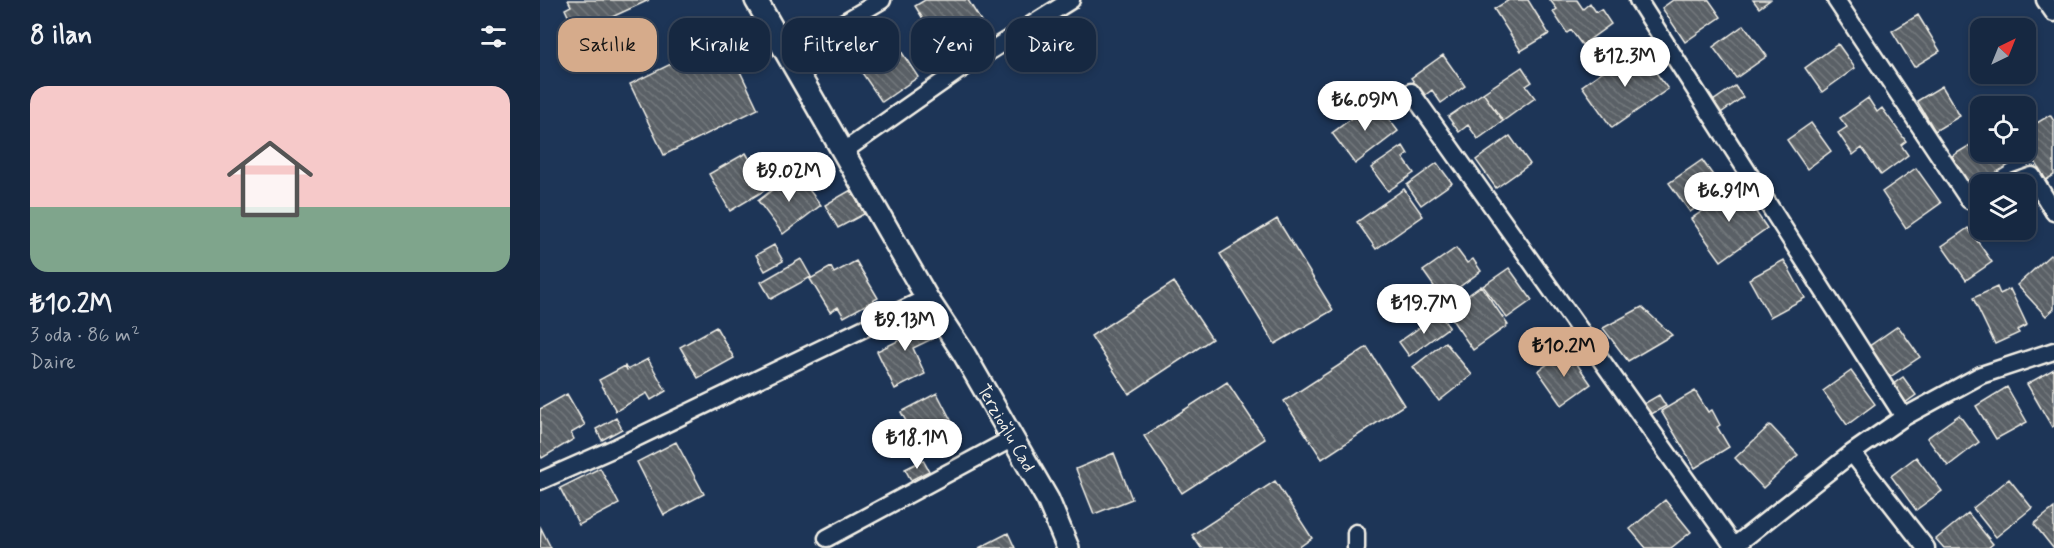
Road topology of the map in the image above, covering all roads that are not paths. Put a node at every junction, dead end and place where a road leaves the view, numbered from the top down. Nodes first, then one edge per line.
1 (756, 0) edge
2 (882, 0) edge
3 (1071, 0) edge
4 (1638, 0) edge
5 (1836, 0) edge
6 (2045, 0) edge
7 (2054, 13) edge
8 (851, 18) edge
9 (782, 45) edge
10 (798, 72) edge
11 (1411, 92) dead end
12 (844, 151) junction
13 (2036, 183) edge
14 (1970, 200) edge
15 (2054, 212) edge
16 (927, 298) junction
17 (2054, 351) edge
18 (1904, 417) junction
19 (1013, 438) junction
20 (1852, 453) junction
21 (540, 481) edge
22 (827, 538) dead end
23 (1733, 547) edge
24 (1068, 548) edge
25 (1926, 548) edge

1 - 9 street, Terzioğlu Cad
2 - 8 street
3 - 12 street
4 - 18 street
5 - 14 street
6 - 7 street
10 - 12 street, Terzioğlu Cad
11 - 23 street
12 - 16 street, Terzioğlu Cad
13 - 15 street
16 - 19 street, Terzioğlu Cad
16 - 21 street
17 - 18 street
18 - 20 street
19 - 22 street
19 - 24 street, Terzioğlu Cad
20 - 23 street
20 - 25 street

